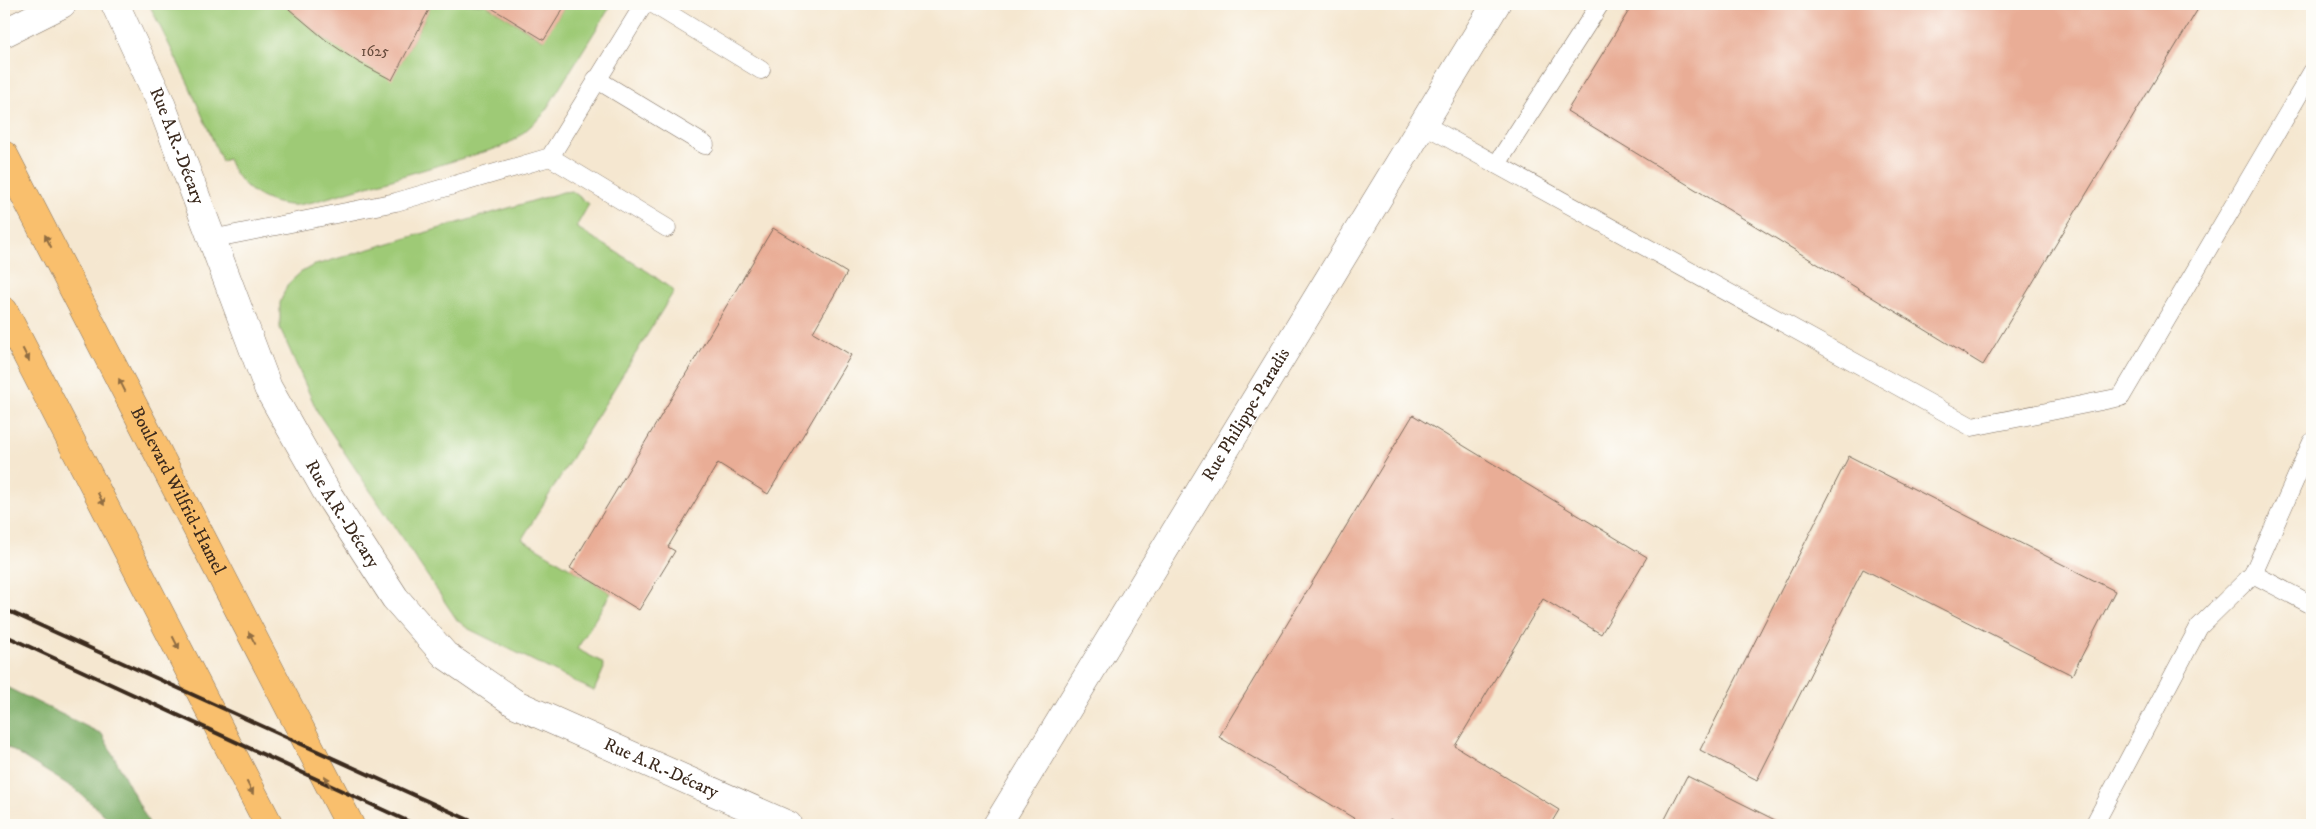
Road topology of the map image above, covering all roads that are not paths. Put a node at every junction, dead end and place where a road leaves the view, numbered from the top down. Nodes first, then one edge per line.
1 (62, 4) edge
2 (115, 4) edge
3 (644, 4) edge
4 (653, 4) edge
5 (1496, 4) edge
6 (1600, 4) edge
7 (4, 34) edge
8 (761, 70) dead end
9 (2312, 72) edge
10 (596, 79) junction
11 (1423, 124) junction
12 (705, 145) dead end
13 (4, 155) edge
14 (550, 157) junction
15 (1497, 164) junction
16 (667, 228) dead end
17 (212, 239) junction
18 (4, 311) edge
19 (2312, 442) edge
20 (2252, 574) junction
21 (2312, 605) edge
22 (269, 825) edge
23 (350, 825) edge
24 (788, 825) edge
25 (997, 825) edge
26 (2094, 825) edge

1 - 7 street
2 - 17 street, Rue A.R.-Décary
3 - 10 lane
4 - 8 lane
5 - 11 street, Rue Philippe-Paradis
6 - 15 lane
9 - 15 lane
10 - 12 lane
10 - 14 lane
11 - 15 lane
11 - 25 street, Rue Philippe-Paradis
23 -> 13 main road, Boulevard Wilfrid-Hamel
14 - 16 lane
14 - 17 lane
17 - 24 street, Rue A.R.-Décary
18 -> 22 main road
19 - 20 lane
20 - 21 lane
20 - 26 lane

